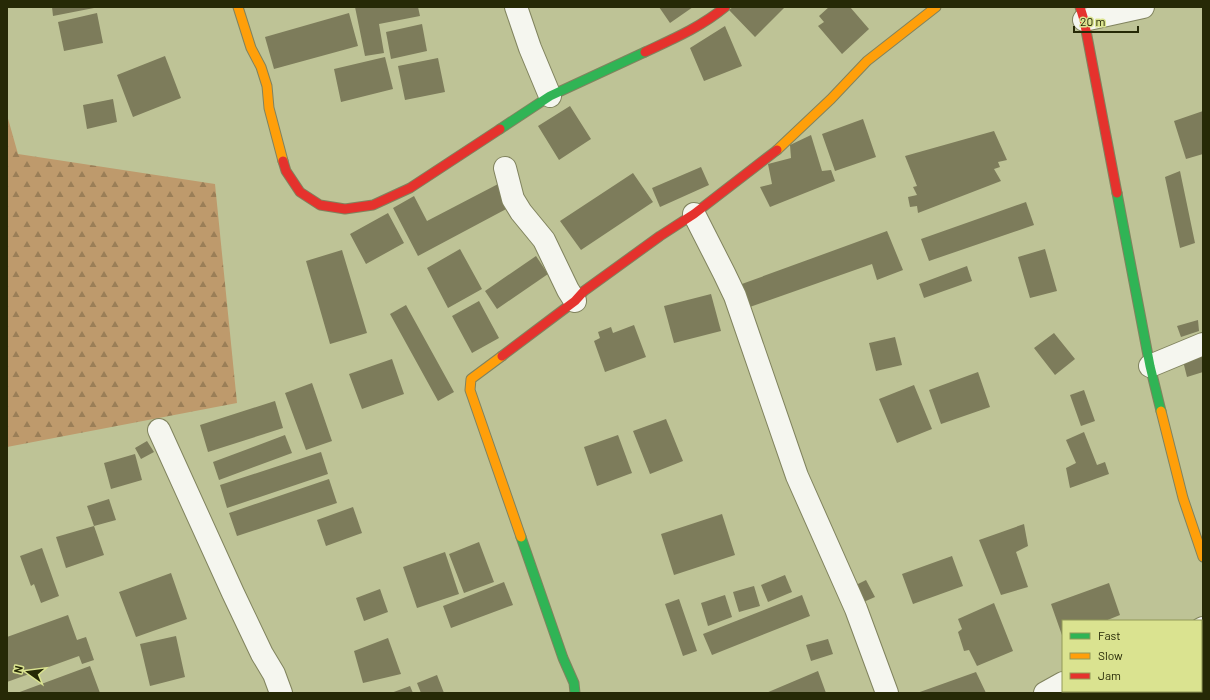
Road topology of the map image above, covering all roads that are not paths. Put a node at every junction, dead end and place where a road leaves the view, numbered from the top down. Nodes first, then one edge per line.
1 (238, 7) edge
2 (516, 7) edge
3 (725, 7) edge
4 (936, 7) edge
5 (1143, 7) edge
6 (1082, 14) edge
7 (550, 96) junction
8 (505, 168) dead end
9 (694, 214) junction
10 (575, 301) junction
11 (1203, 344) edge
12 (1150, 366) junction
13 (160, 430) dead end
14 (1203, 558) edge
15 (1062, 684) edge
16 (281, 693) edge
17 (575, 693) edge
18 (887, 693) edge
19 (1045, 693) edge

1 - 7 street
2 - 7 street
3 - 7 street
4 - 9 street
5 - 6 street
6 - 12 street
8 - 10 street
9 - 10 street
9 - 18 street
10 - 17 street
11 - 12 street
12 - 14 street
13 - 16 street
15 - 19 street

